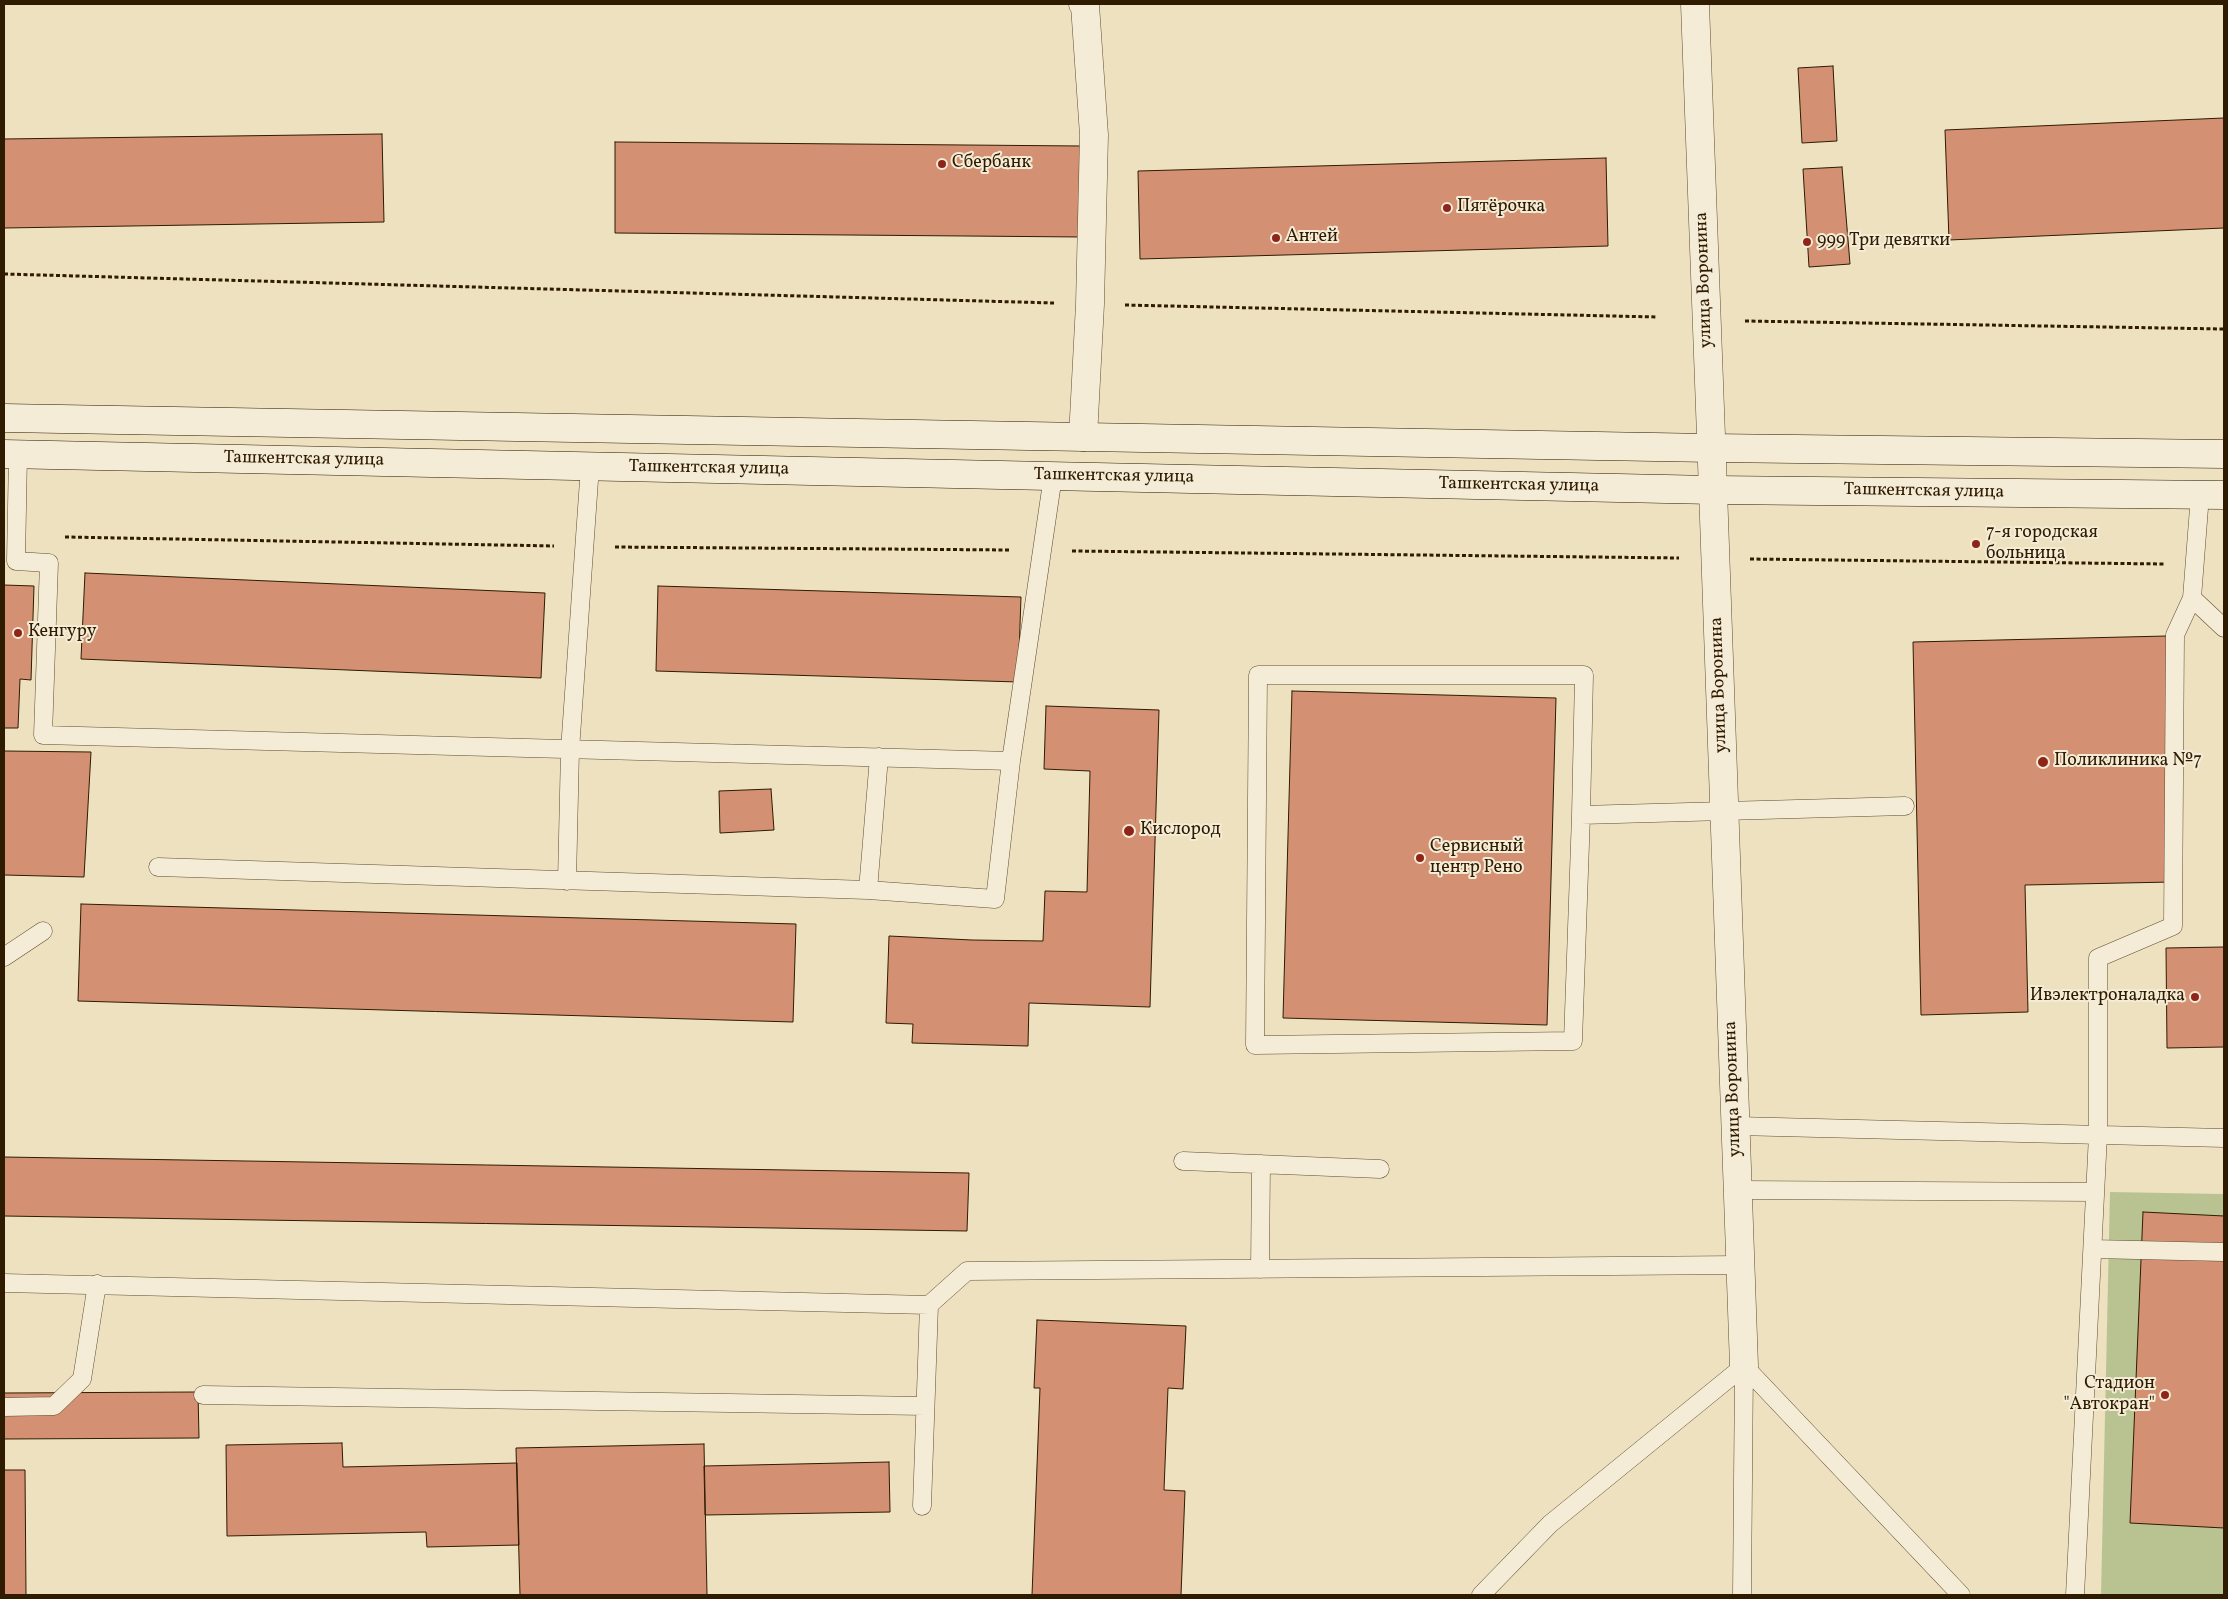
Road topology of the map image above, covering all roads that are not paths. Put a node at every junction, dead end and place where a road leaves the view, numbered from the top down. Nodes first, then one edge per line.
1 (1083, 4) edge
2 (1695, 4) edge
3 (4, 418) edge
4 (1083, 437) junction
5 (1711, 448) junction
6 (11, 454) edge
7 (2224, 454) edge
8 (590, 466) junction
9 (1053, 476) junction
10 (1083, 477) junction
11 (1713, 490) junction
12 (2212, 495) edge
13 (2192, 598) junction
14 (2224, 628) edge
15 (570, 750) junction
16 (879, 757) junction
17 (1011, 761) junction
18 (1906, 806) dead end
19 (1724, 810) junction
20 (1581, 814) junction
21 (158, 867) dead end
22 (566, 881) junction
23 (868, 890) junction
24 (43, 931) dead end
25 (4, 957) edge
26 (1736, 1126) junction
27 (2098, 1135) junction
28 (2224, 1138) edge
29 (1182, 1161) dead end
30 (1261, 1164) junction
31 (1380, 1169) dead end
32 (1738, 1190) junction
33 (2095, 1192) junction
34 (2092, 1248) junction
35 (2224, 1252) edge
36 (1741, 1265) junction
37 (1260, 1269) junction
38 (4, 1283) edge
39 (96, 1284) junction
40 (929, 1305) junction
41 (1744, 1366) junction
42 (203, 1395) dead end
43 (925, 1406) junction
44 (4, 1407) edge
45 (922, 1506) dead end
46 (1481, 1595) edge
47 (1742, 1595) edge
48 (1960, 1595) edge
49 (2075, 1595) edge
50 (2086, 1595) edge

1 - 4 main road
2 - 5 main road, улица Воронина
3 - 4 main road, Ташкентская улица
4 - 5 main road, Ташкентская улица
4 - 10 main road
5 - 7 main road, Ташкентская улица
5 - 11 main road, улица Воронина
6 - 8 main road, Ташкентская улица
6 - 15 lane
8 - 9 main road, Ташкентская улица
8 - 15 lane
9 - 10 main road, Ташкентская улица
9 - 17 lane
10 - 11 main road, Ташкентская улица
11 - 12 main road, Ташкентская улица
11 - 19 main road, улица Воронина
12 - 13 lane
13 - 14 lane
13 - 27 lane
15 - 16 lane
15 - 22 lane
16 - 17 lane
16 - 23 lane
17 - 23 lane
18 - 19 lane
19 - 20 lane
19 - 26 main road, улица Воронина
20 - 20 lane
21 - 22 lane
22 - 23 lane
24 - 25 lane
26 - 27 lane
26 - 32 main road, улица Воронина
27 - 28 lane
27 - 33 lane
29 - 30 lane
30 - 31 lane
30 - 37 lane
32 - 33 lane
32 - 36 main road, улица Воронина
33 - 34 lane
34 - 35 lane
34 - 49 lane
36 - 37 lane
36 - 41 main road, улица Воронина
37 - 40 lane
38 - 39 lane
39 - 40 lane
39 - 44 lane
40 - 43 lane
41 - 46 lane
41 - 47 lane
41 - 48 lane
42 - 43 lane
43 - 45 lane
49 - 50 lane

